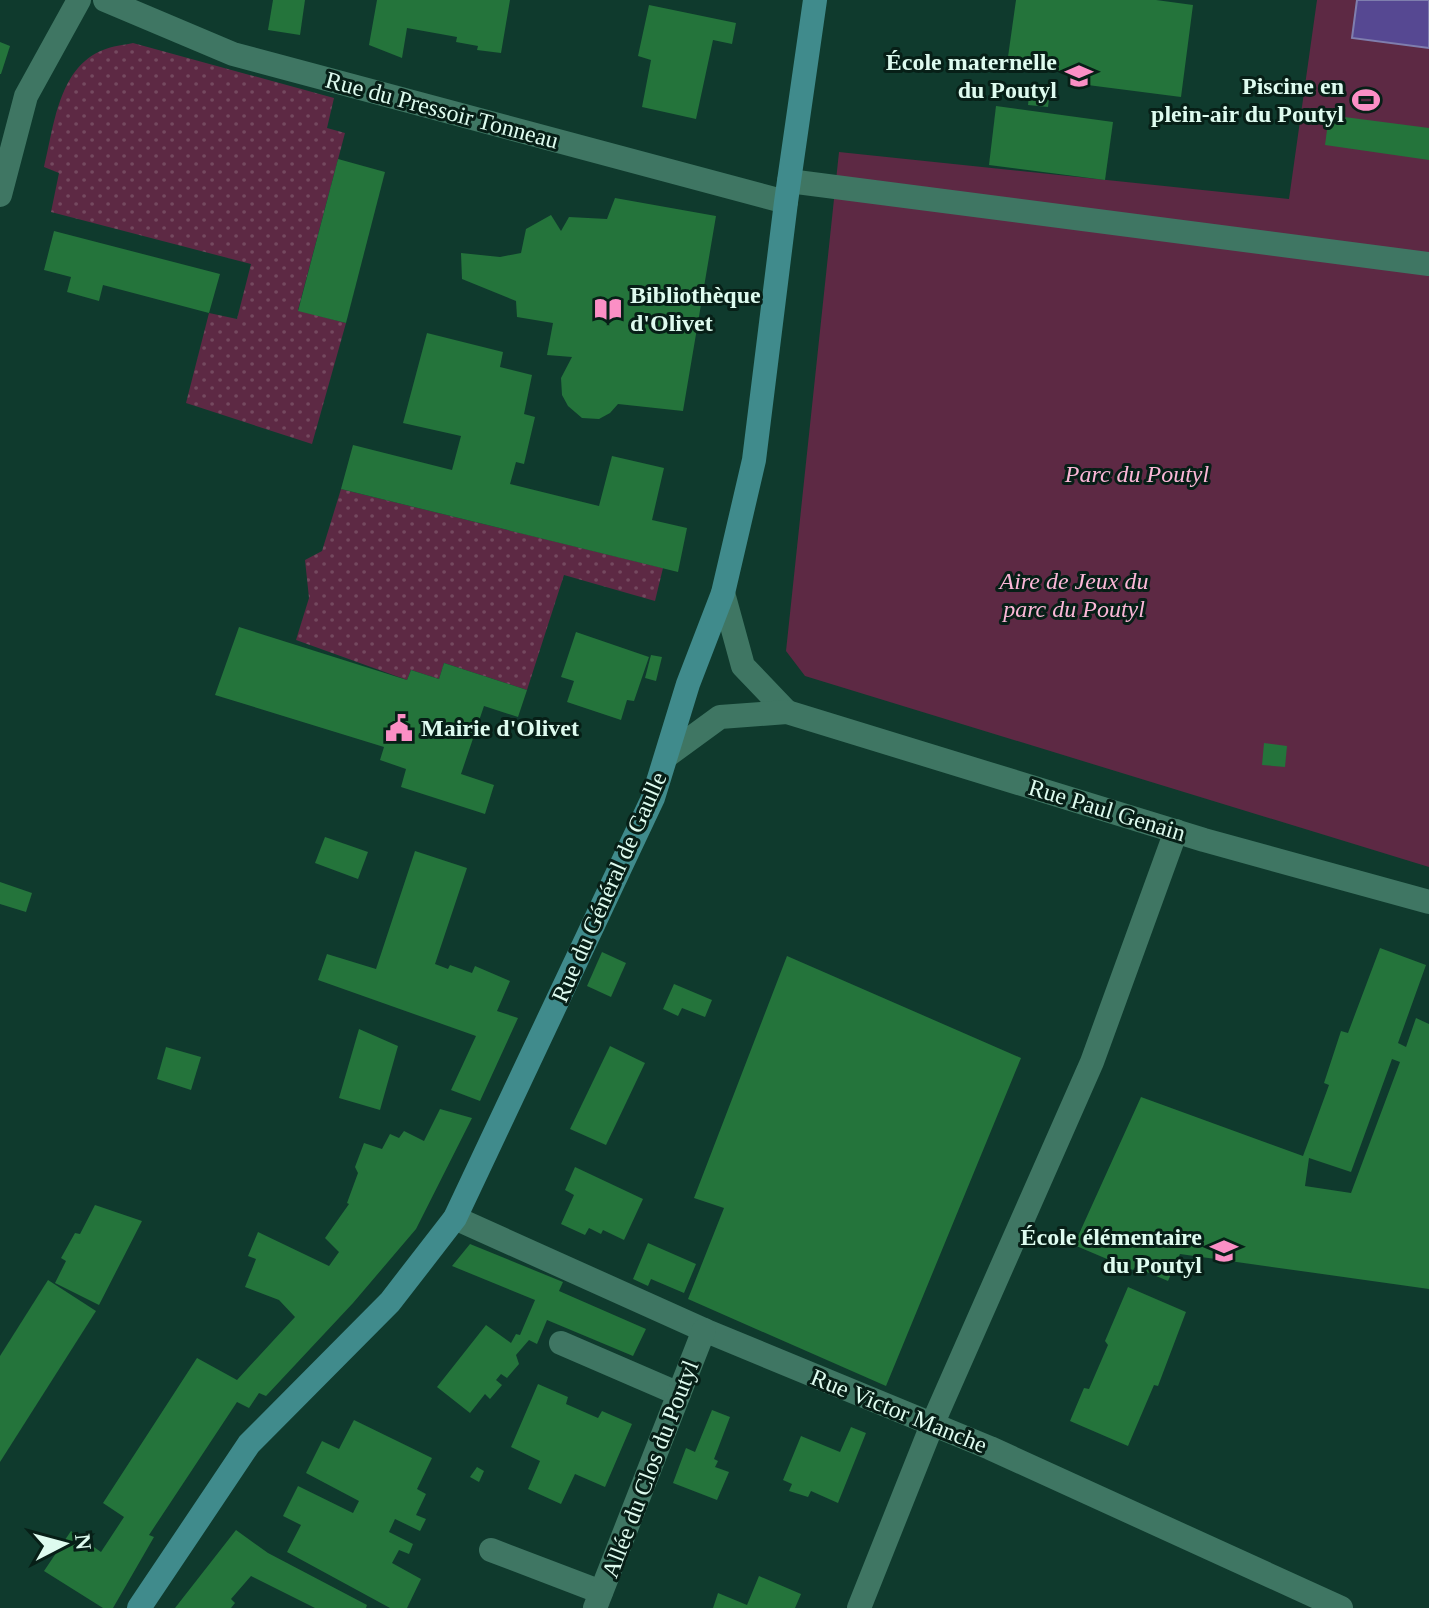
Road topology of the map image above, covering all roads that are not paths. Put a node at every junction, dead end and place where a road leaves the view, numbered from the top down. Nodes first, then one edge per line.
1 (79, 0) edge
2 (105, 0) edge
3 (815, 0) edge
4 (787, 192) junction
5 (0, 195) edge
6 (1429, 264) edge
7 (723, 593) junction
8 (787, 712) junction
9 (668, 755) junction
10 (1176, 831) junction
11 (1429, 902) edge
12 (455, 1218) junction
13 (704, 1330) junction
14 (561, 1343) dead end
15 (679, 1394) junction
16 (932, 1425) junction
17 (491, 1550) dead end
18 (598, 1600) edge
19 (139, 1608) edge
20 (859, 1608) edge
21 (1341, 1608) edge

1 - 5 street
2 - 4 street, Rue du Pressoir Tonneau
3 - 4 main road, Rue du Général de Gaulle
4 - 6 street, Rue du Pressoir Tonneau
4 - 7 main road, Rue du Général de Gaulle
7 - 8 street, Rue Paul Genain
7 - 9 main road, Rue du Général de Gaulle
8 - 9 street, Rue Paul Genain
8 - 10 street, Rue Paul Genain
9 - 12 main road, Rue du Général de Gaulle
10 - 11 street, Rue Paul Genain
10 - 16 street
12 - 13 street, Rue Victor Manche
12 - 19 main road, Rue du Général de Gaulle
13 - 15 street, Allée du Clos du Poutyl
13 - 16 street, Rue Victor Manche
14 - 15 street
15 - 18 street, Allée du Clos du Poutyl
16 - 20 street
16 - 21 street, Rue Victor Manche
17 - 18 street

